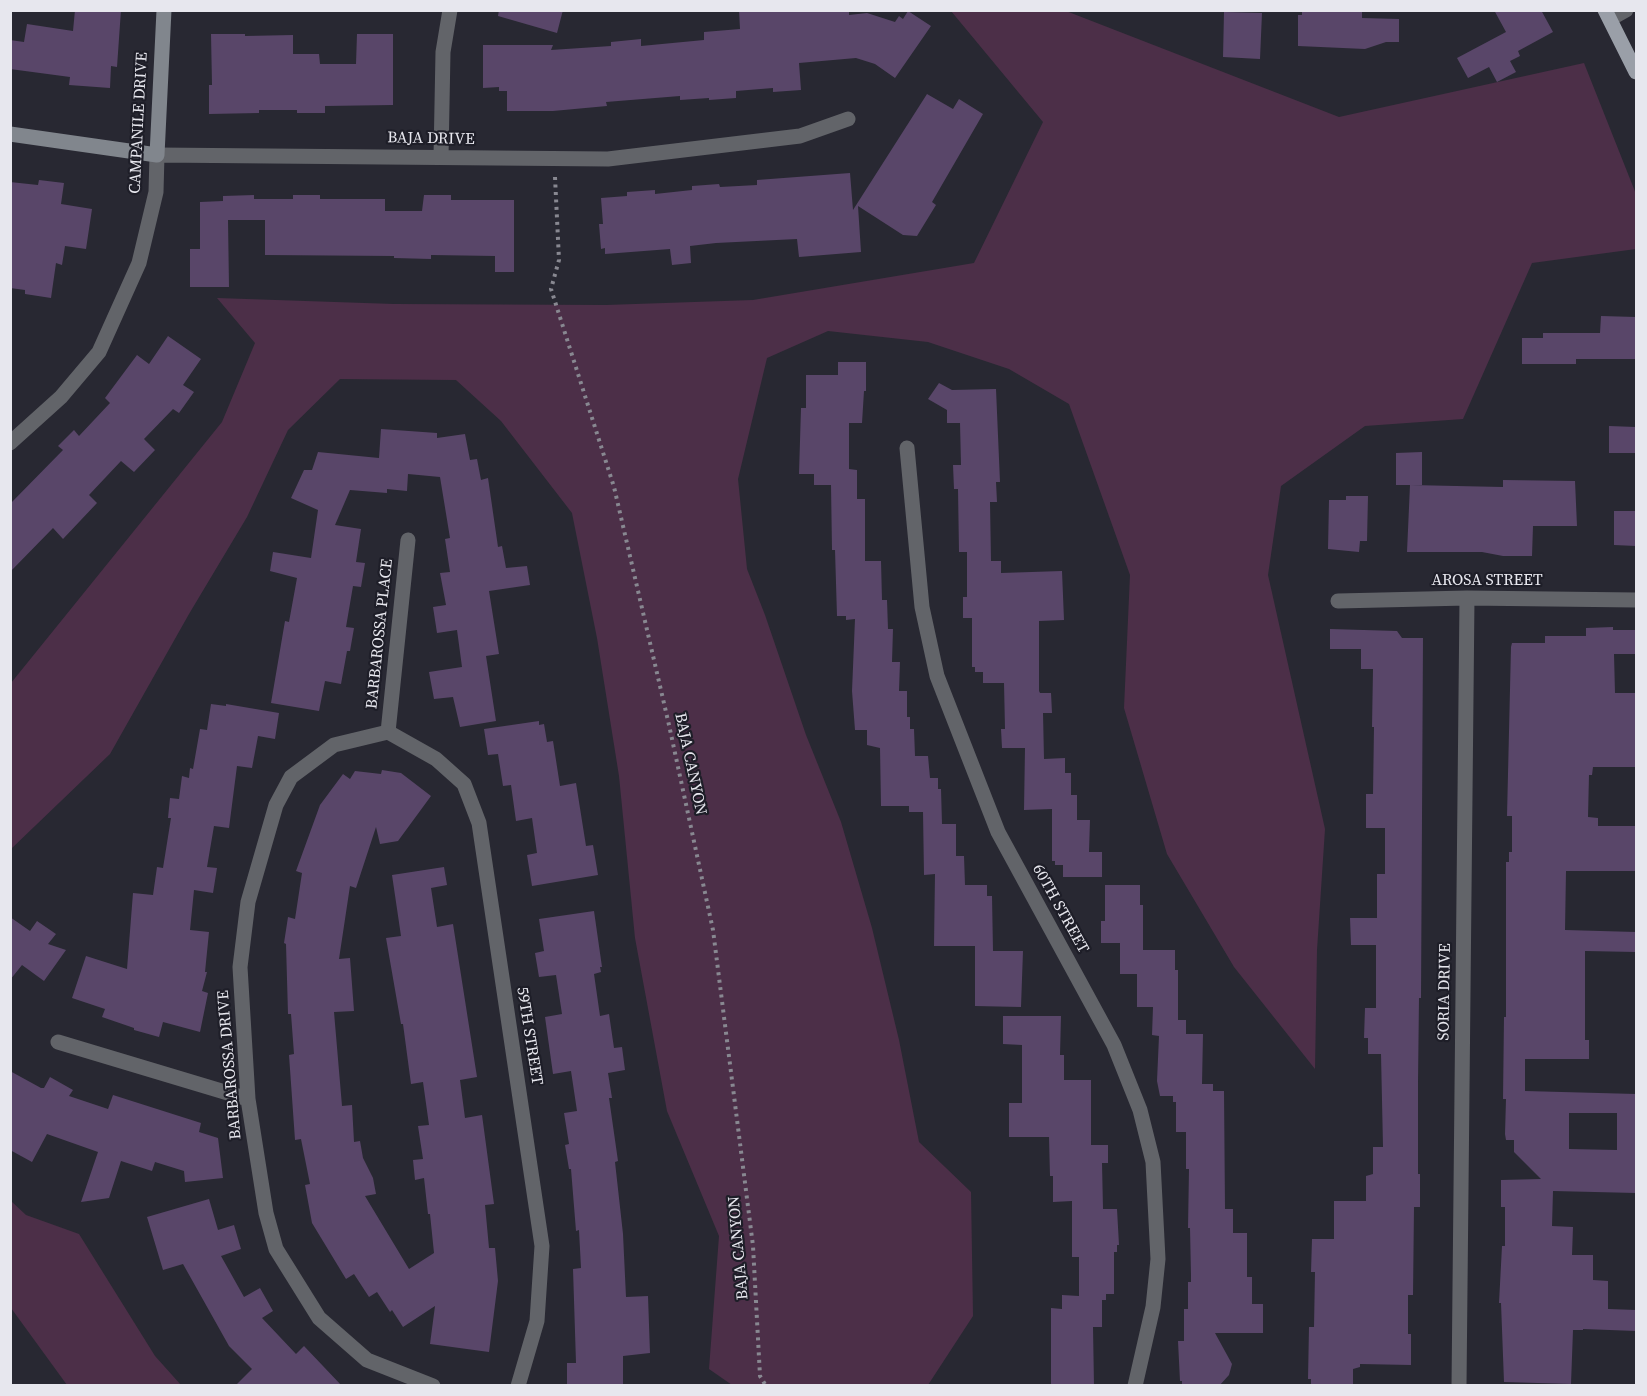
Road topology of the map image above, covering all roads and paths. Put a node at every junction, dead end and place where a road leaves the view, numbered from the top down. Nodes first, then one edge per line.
1 (164, 10) edge
2 (450, 10) edge
3 (1626, 10) edge
4 (1608, 15) edge
5 (1636, 72) edge
6 (848, 119) dead end
7 (10, 134) edge
8 (158, 155) junction
9 (441, 157) junction
10 (554, 159) junction
11 (10, 443) edge
12 (907, 448) dead end
13 (408, 540) dead end
14 (1467, 598) junction
15 (1636, 600) edge
16 (1338, 601) dead end
17 (388, 732) junction
18 (58, 1042) dead end
19 (248, 1099) junction
20 (433, 1386) edge
21 (518, 1386) edge
22 (766, 1386) edge
23 (1135, 1386) edge
24 (1458, 1386) edge

1 - 8 street, CAMPANILE DRIVE
2 - 9 street
3 - 4 street
4 - 5 main road
6 - 10 street, BAJA DRIVE
7 - 8 street, BAJA DRIVE
8 - 9 street, BAJA DRIVE
8 - 11 street, CAMPANILE DRIVE
9 - 10 street, BAJA DRIVE
10 - 22 path, BAJA CANYON
12 - 23 street, 60TH STREET
13 - 17 street, BARBAROSSA PLACE
14 - 15 street, AROSA STREET
14 - 16 street, AROSA STREET
14 - 24 street, SORIA DRIVE
17 - 19 street, BARBAROSSA DRIVE
17 - 21 street, 59TH STREET
18 - 19 street
19 - 20 street, BARBAROSSA DRIVE

